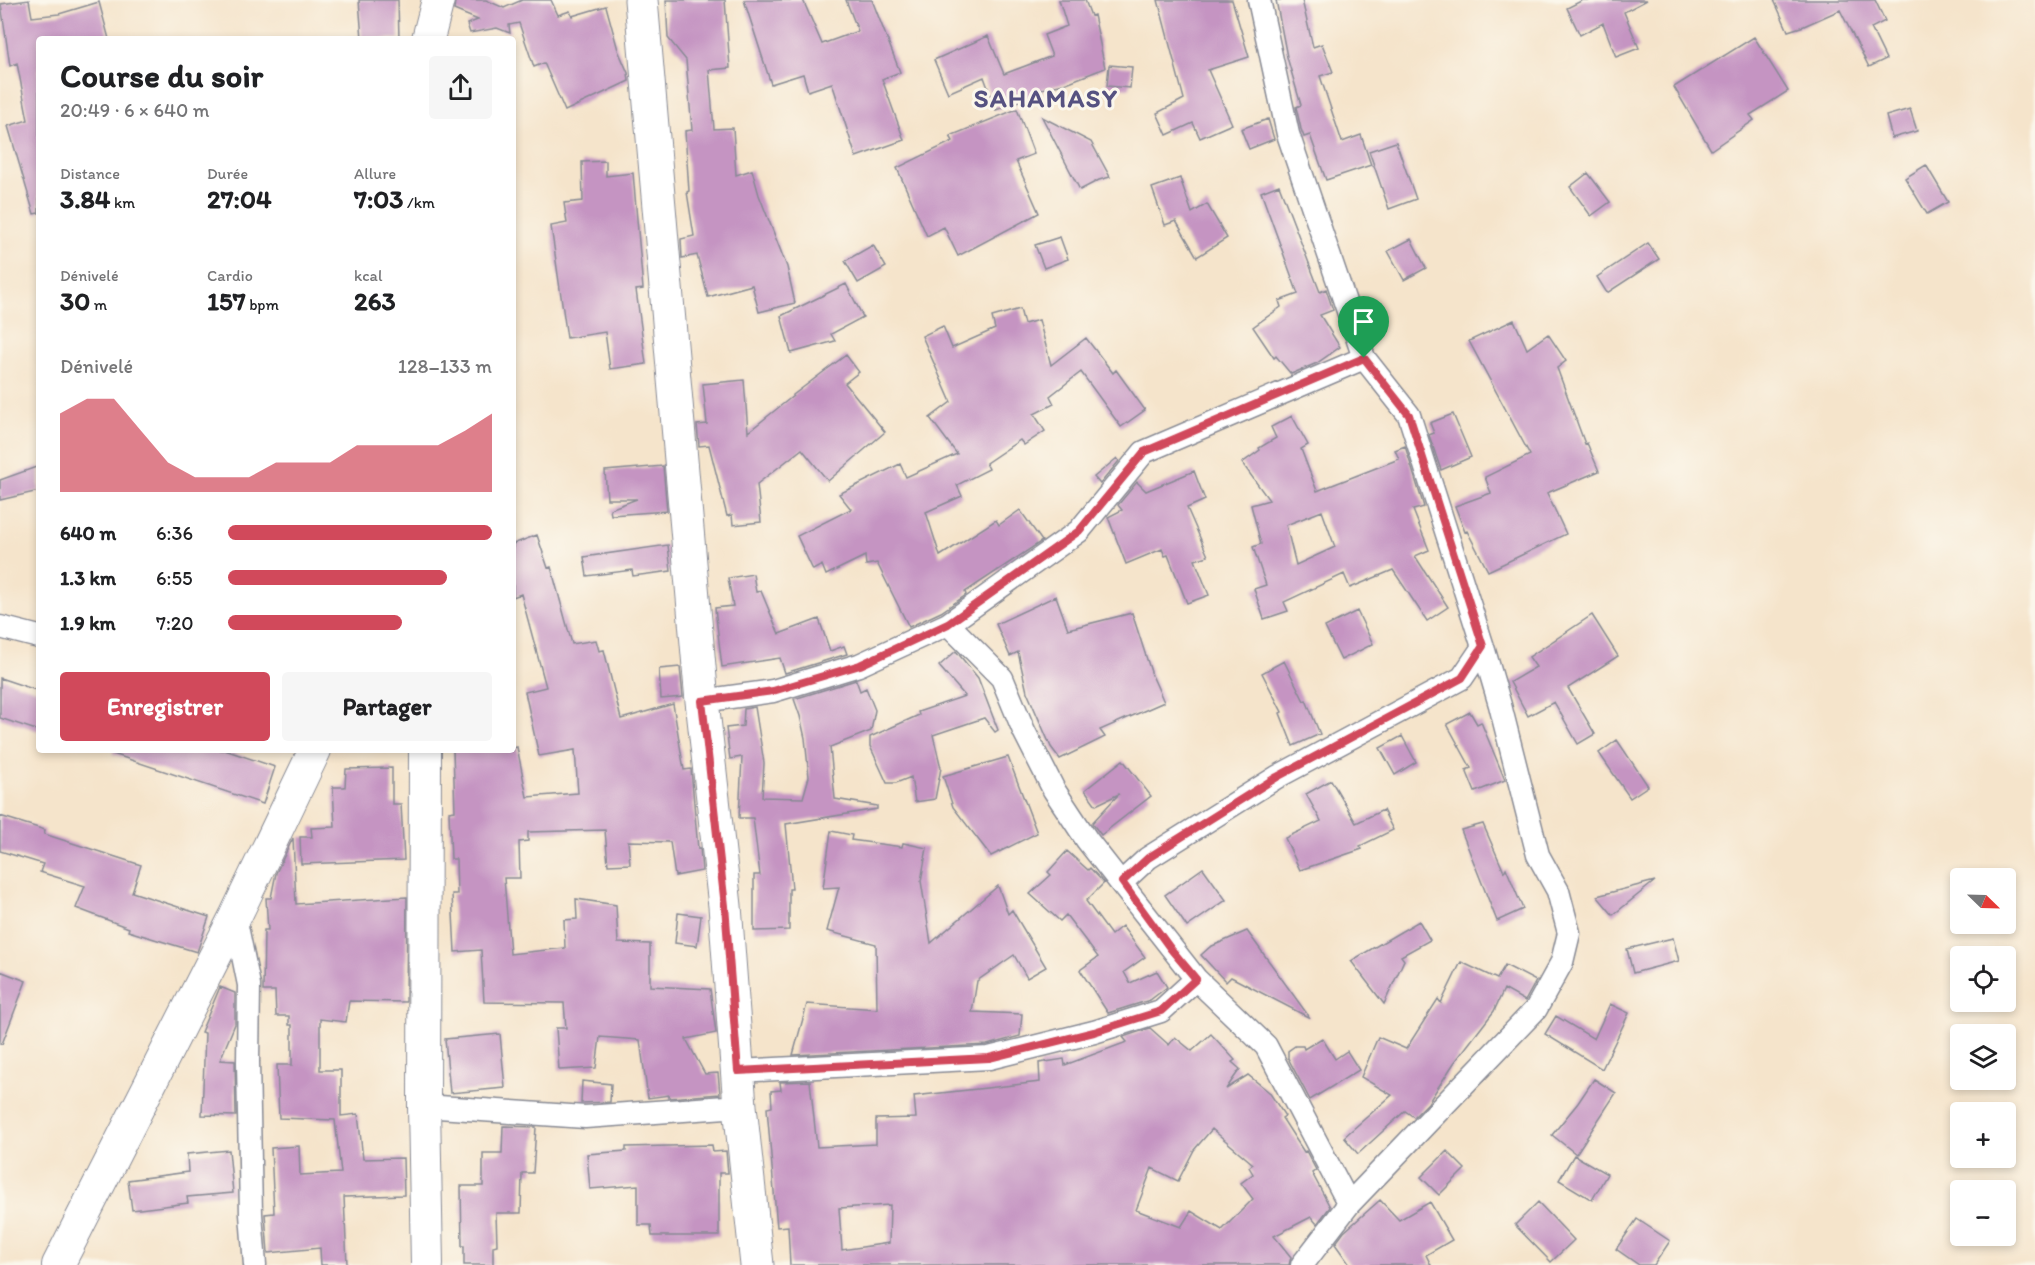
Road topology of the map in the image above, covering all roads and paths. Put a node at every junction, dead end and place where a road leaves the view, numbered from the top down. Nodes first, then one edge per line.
1 (438, 0) edge
2 (641, 0) edge
3 (1259, 0) edge
4 (429, 36) edge
5 (1364, 358) junction
6 (948, 624) junction
7 (0, 627) edge
8 (36, 636) edge
9 (1483, 646) junction
10 (702, 701) junction
11 (314, 753) edge
12 (421, 753) edge
13 (1122, 882) junction
14 (235, 916) junction
15 (1196, 979) junction
16 (738, 1071) junction
17 (424, 1106) junction
18 (740, 1106) junction
19 (1349, 1204) junction
20 (58, 1265) edge
21 (255, 1265) edge
22 (427, 1265) edge
23 (757, 1265) edge
24 (1302, 1265) edge

1 - 4 street
2 - 10 main road
3 - 5 street
5 - 6 street
5 - 9 street
6 - 10 street
6 - 13 street
7 - 8 street
9 - 13 street
9 - 19 street
10 - 16 main road
11 - 14 street
12 - 17 street
13 - 15 street
14 - 20 street
14 - 21 street
15 - 16 street
15 - 19 street
16 - 18 main road
17 - 18 street
17 - 22 street
18 - 23 main road
19 - 24 street

